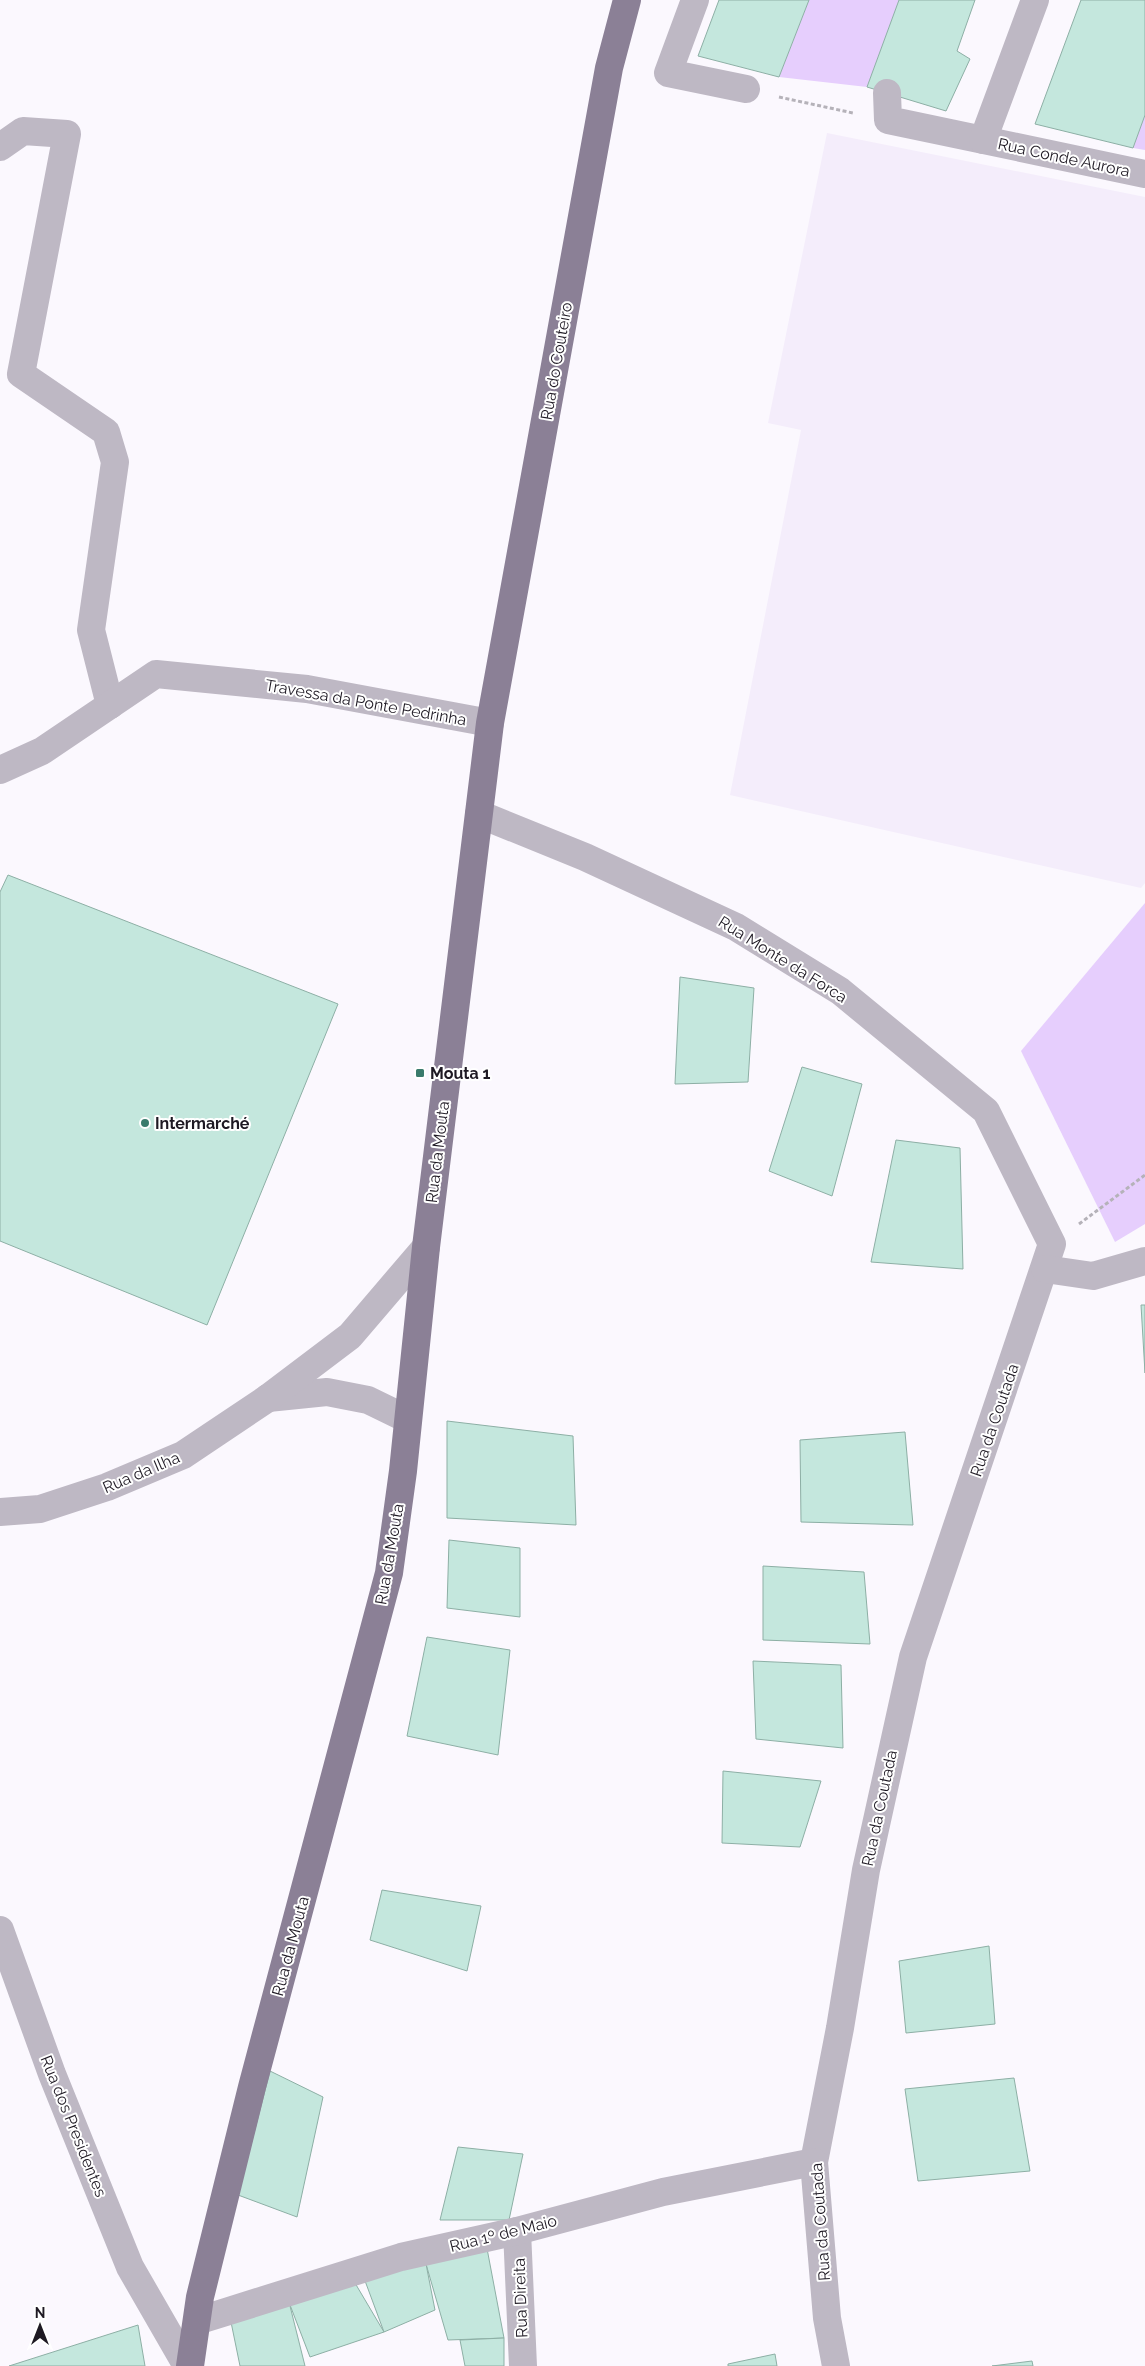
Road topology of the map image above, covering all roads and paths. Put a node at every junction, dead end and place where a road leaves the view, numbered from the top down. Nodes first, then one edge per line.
1 (627, 0) edge
2 (695, 0) edge
3 (1034, 0) edge
4 (746, 90) joint
5 (887, 93) dead end
6 (888, 120) junction
7 (983, 140) junction
8 (0, 147) edge
9 (1145, 174) edge
10 (11, 372) edge
11 (110, 704) junction
12 (490, 723) junction
13 (0, 770) edge
14 (479, 814) junction
15 (1145, 1175) edge
16 (426, 1247) junction
17 (1048, 1256) junction
18 (1145, 1261) edge
19 (268, 1398) junction
20 (407, 1419) junction
21 (0, 1512) edge
22 (0, 1930) edge
23 (814, 2162) junction
24 (517, 2230) junction
25 (197, 2321) junction
26 (189, 2366) edge
27 (522, 2366) edge
28 (836, 2366) edge

1 - 12 main road, Rua do Couteiro
2 - 4 street
3 - 7 street, Rua Conde Aurora
4 - 6 path
5 - 6 street
6 - 7 street
7 - 9 street, Rua Conde Aurora
8 - 10 street
10 - 11 street
11 - 12 street, Travessa da Ponte Pedrinha
11 - 13 street, Travessa da Ponte Pedrinha
12 - 14 main road, Rua da Mouta
14 - 16 main road, Rua da Mouta
14 - 17 street, Rua Monte da Forca
15 - 17 path
16 - 19 street, Rua da Ilha
16 - 20 main road, Rua da Mouta
17 - 18 street
17 - 23 street, Rua da Coutada
19 - 20 street, Rua da Ilha
19 - 21 street, Rua da Ilha
20 - 25 main road, Rua da Mouta
22 - 26 street, Rua dos Presidentes
23 - 24 street, Rua 1º de Maio
23 - 28 street, Rua da Coutada
24 - 25 street, Rua 1º de Maio
24 - 27 street, Rua Direita
25 - 26 main road, Rua da Mouta

